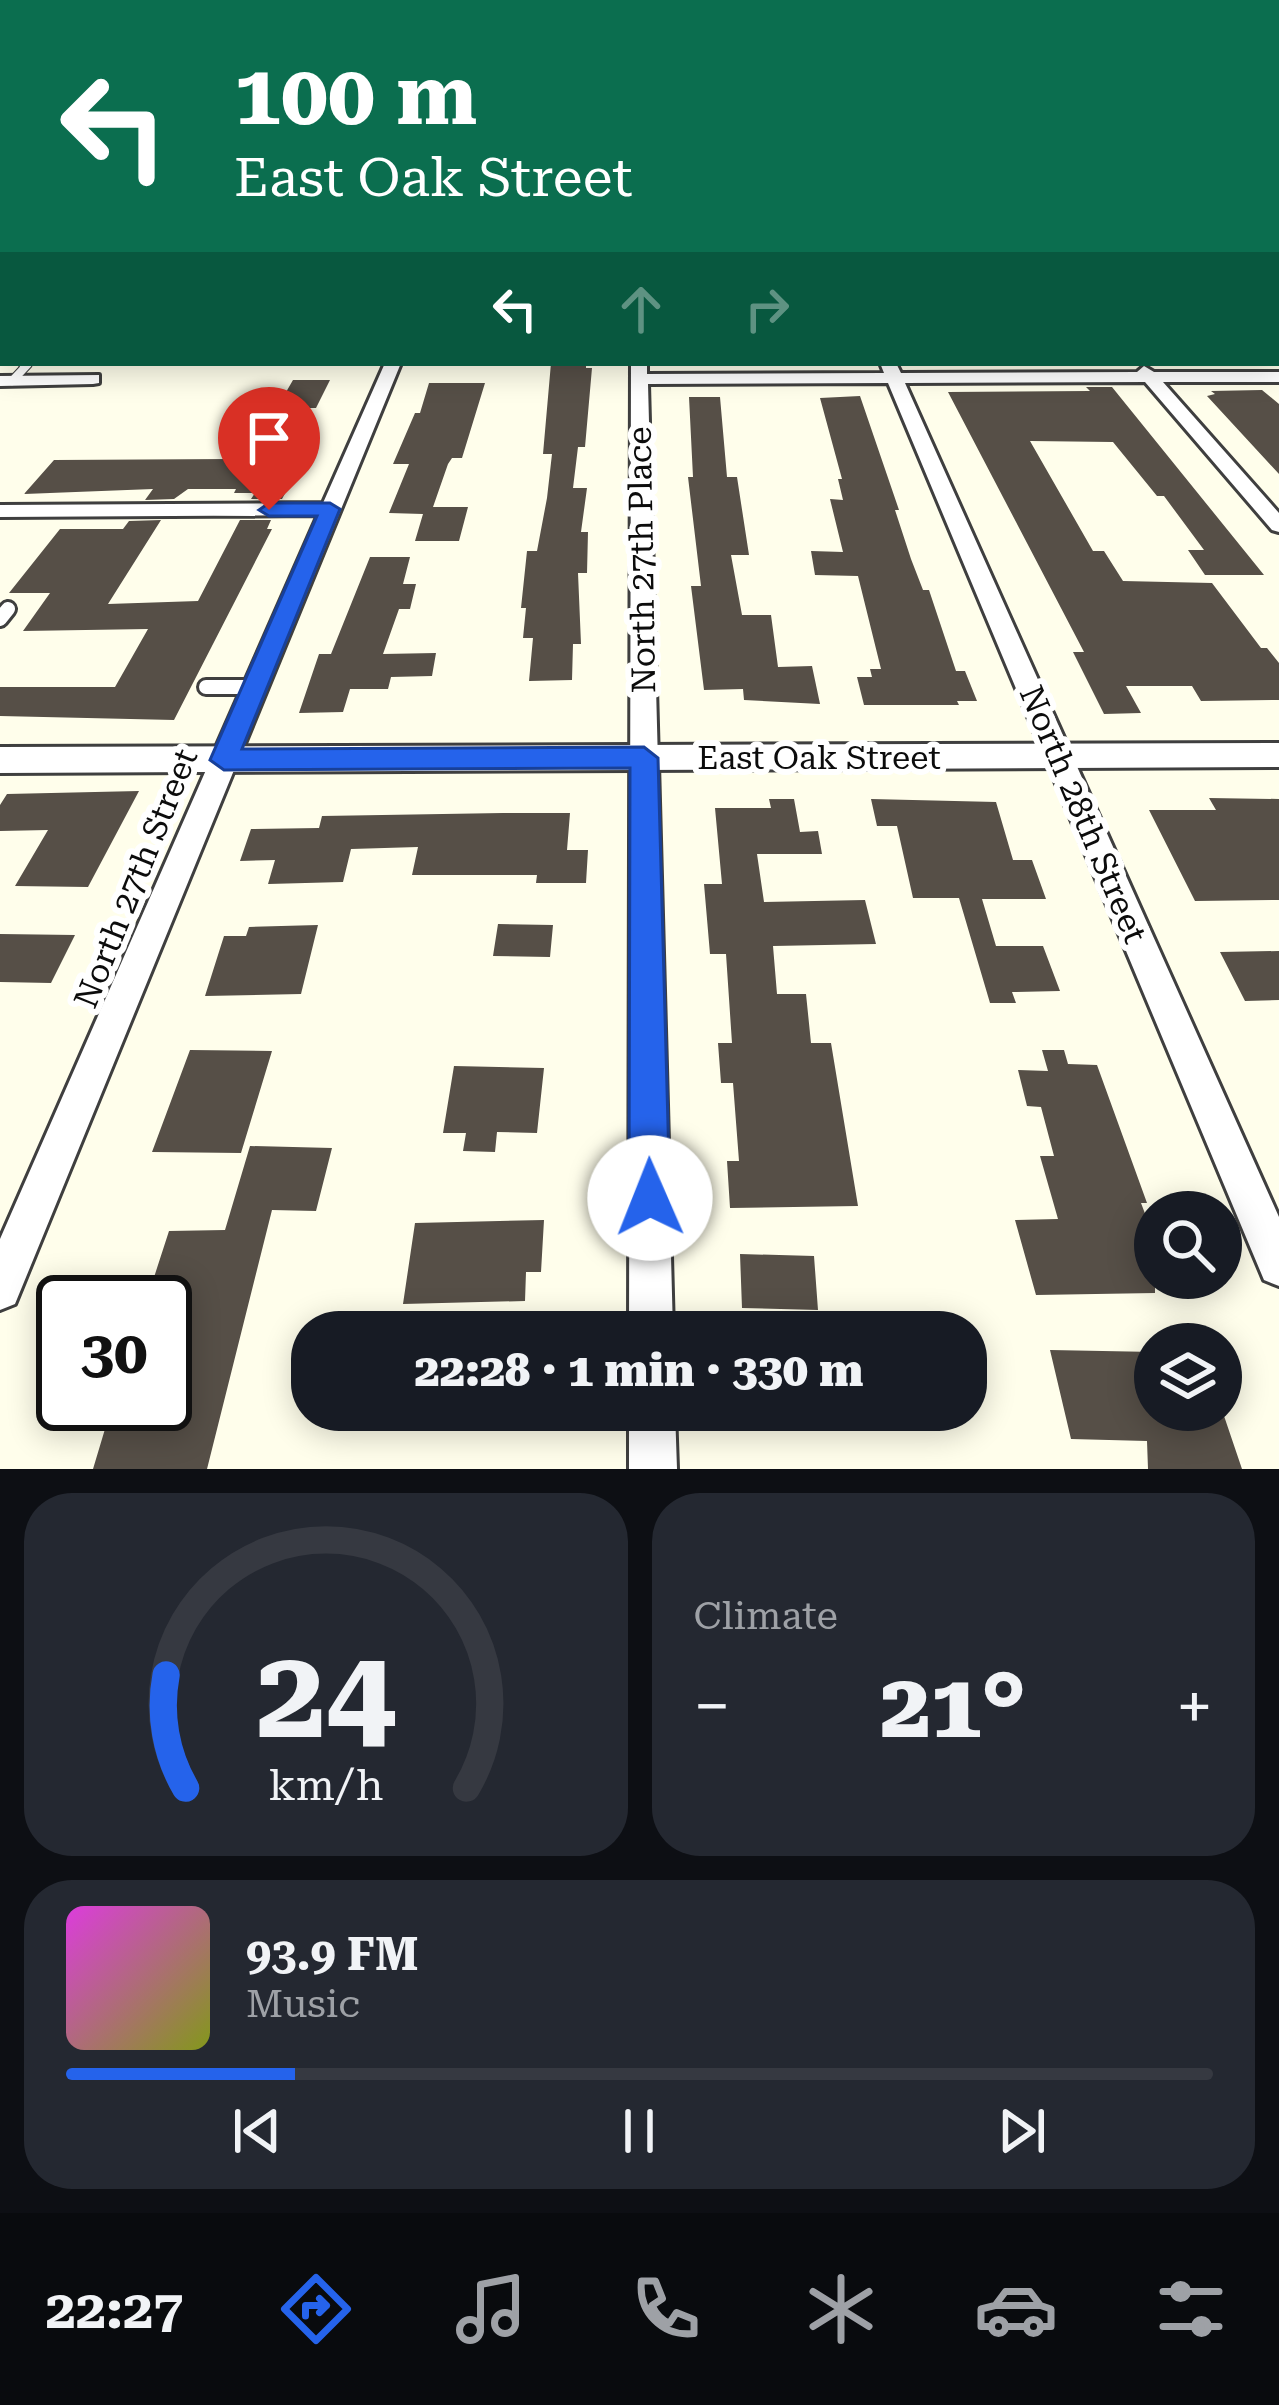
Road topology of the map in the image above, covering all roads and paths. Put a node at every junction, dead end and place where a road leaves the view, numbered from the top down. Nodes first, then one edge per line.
1 (392, 366) edge
2 (1144, 370) edge
3 (639, 371) edge
4 (891, 371) edge
5 (1279, 377) edge
6 (93, 379) dead end
7 (6, 381) edge
8 (330, 509) junction
9 (0, 511) edge
10 (1279, 526) edge
11 (254, 686) junction
12 (206, 687) dead end
13 (1058, 756) junction
14 (644, 758) junction
15 (0, 760) edge
16 (224, 760) junction
17 (1275, 760) edge
18 (1279, 1265) edge
19 (0, 1288) edge
20 (651, 1311) edge
21 (652, 1431) edge
22 (653, 1469) edge

1 - 8 street, North 27th Street
2 - 4 street
2 - 5 street
2 - 10 street
3 - 4 street
3 - 14 street, North 27th Place
4 - 13 street, North 28th Street
6 - 7 street
8 - 9 street
8 - 11 street, North 27th Street
11 - 12 lane
11 - 16 street, North 27th Street
13 - 14 street, East Oak Street
13 - 17 street, East Oak Street
13 - 18 street, North 28th Street
14 - 16 street, East Oak Street
14 - 20 street, North 27th Place
15 - 16 street, East Oak Street
16 - 19 street, North 27th Street
21 - 22 street

